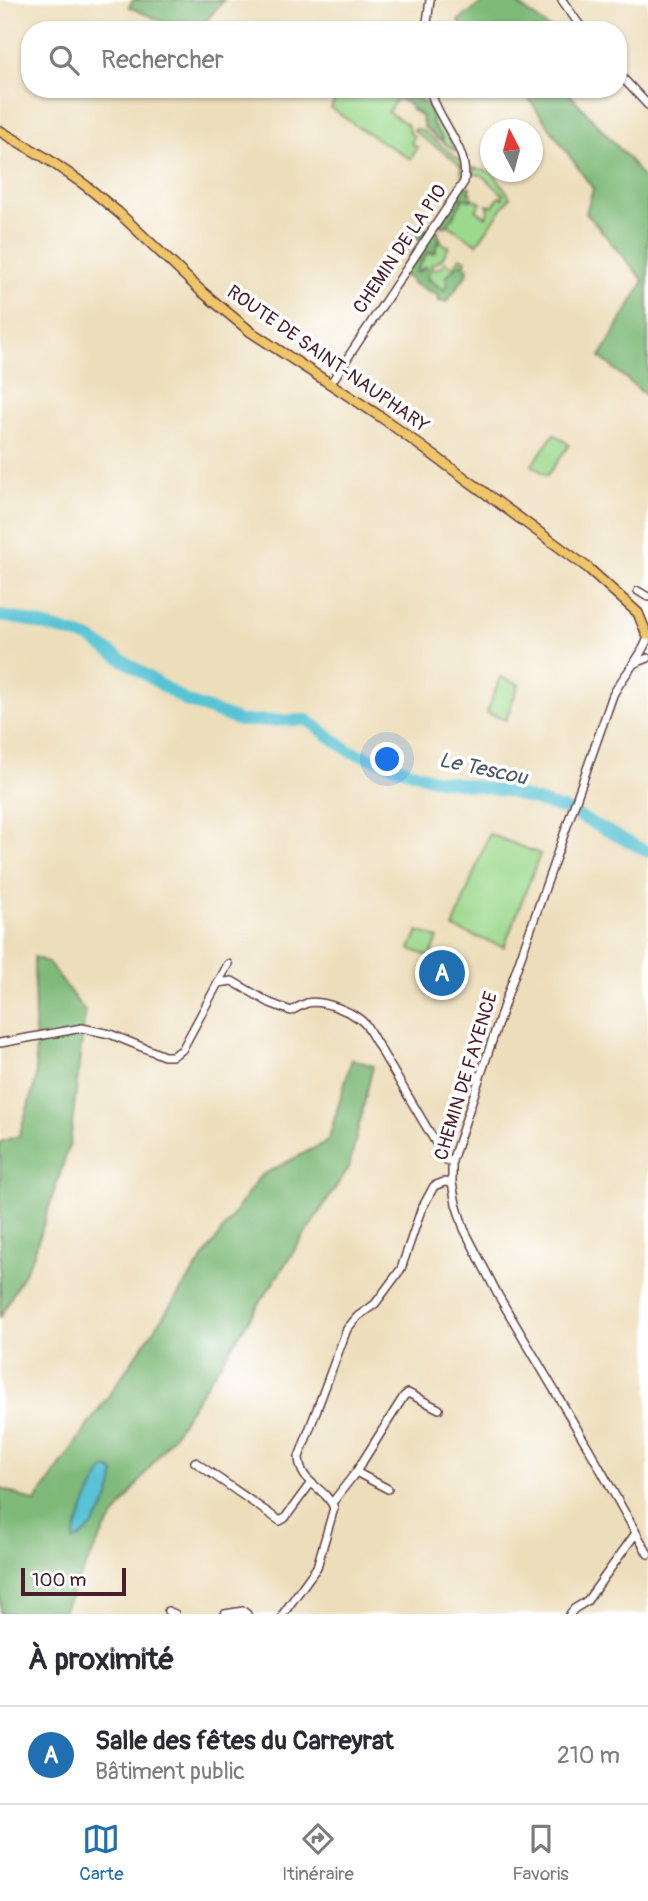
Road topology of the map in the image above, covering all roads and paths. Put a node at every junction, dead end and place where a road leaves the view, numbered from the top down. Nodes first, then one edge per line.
1 (430, 0) edge
2 (562, 0) edge
3 (427, 21) edge
4 (577, 21) edge
5 (627, 83) edge
6 (432, 98) edge
7 (648, 105) edge
8 (0, 131) edge
9 (331, 383) junction
10 (638, 591) dead end
11 (648, 597) edge
12 (638, 613) junction
13 (648, 618) edge
14 (648, 638) edge
15 (648, 659) edge
16 (633, 665) junction
17 (228, 964) dead end
18 (218, 983) junction
19 (0, 1044) edge
20 (452, 1161) junction
21 (452, 1182) junction
22 (439, 1409) dead end
23 (195, 1462) dead end
24 (356, 1472) junction
25 (310, 1484) junction
26 (388, 1489) dead end
27 (332, 1503) junction
28 (636, 1533) junction
29 (648, 1554) edge
30 (225, 1614) edge
31 (247, 1614) edge
32 (283, 1614) edge
33 (570, 1614) edge

1 - 3 street
2 - 4 street
5 - 7 street
6 - 9 street, CHEMIN DE LA PIO
8 - 9 main road, ROUTE DE SAINT-NAUPHARY
9 - 12 main road, ROUTE DE SAINT-NAUPHARY
10 - 11 street
12 - 13 main road, ROUTE DE SAINT-NAUPHARY
12 - 14 main road, ROUTE DE SAINT-NAUPHARY
14 - 16 street, CHEMIN DE FAYENCE
15 - 16 street
16 - 20 street, CHEMIN DE FAYENCE
17 - 18 street
18 - 19 street
18 - 20 street
20 - 21 street, CHEMIN DE FAYENCE
21 - 25 street
21 - 28 street, CHEMIN DE FAYENCE
22 - 24 street
23 - 25 street
24 - 26 street
24 - 27 street
25 - 27 street
27 - 32 street
28 - 29 street, CHEMIN DE FAYENCE
28 - 33 street
30 - 31 street

